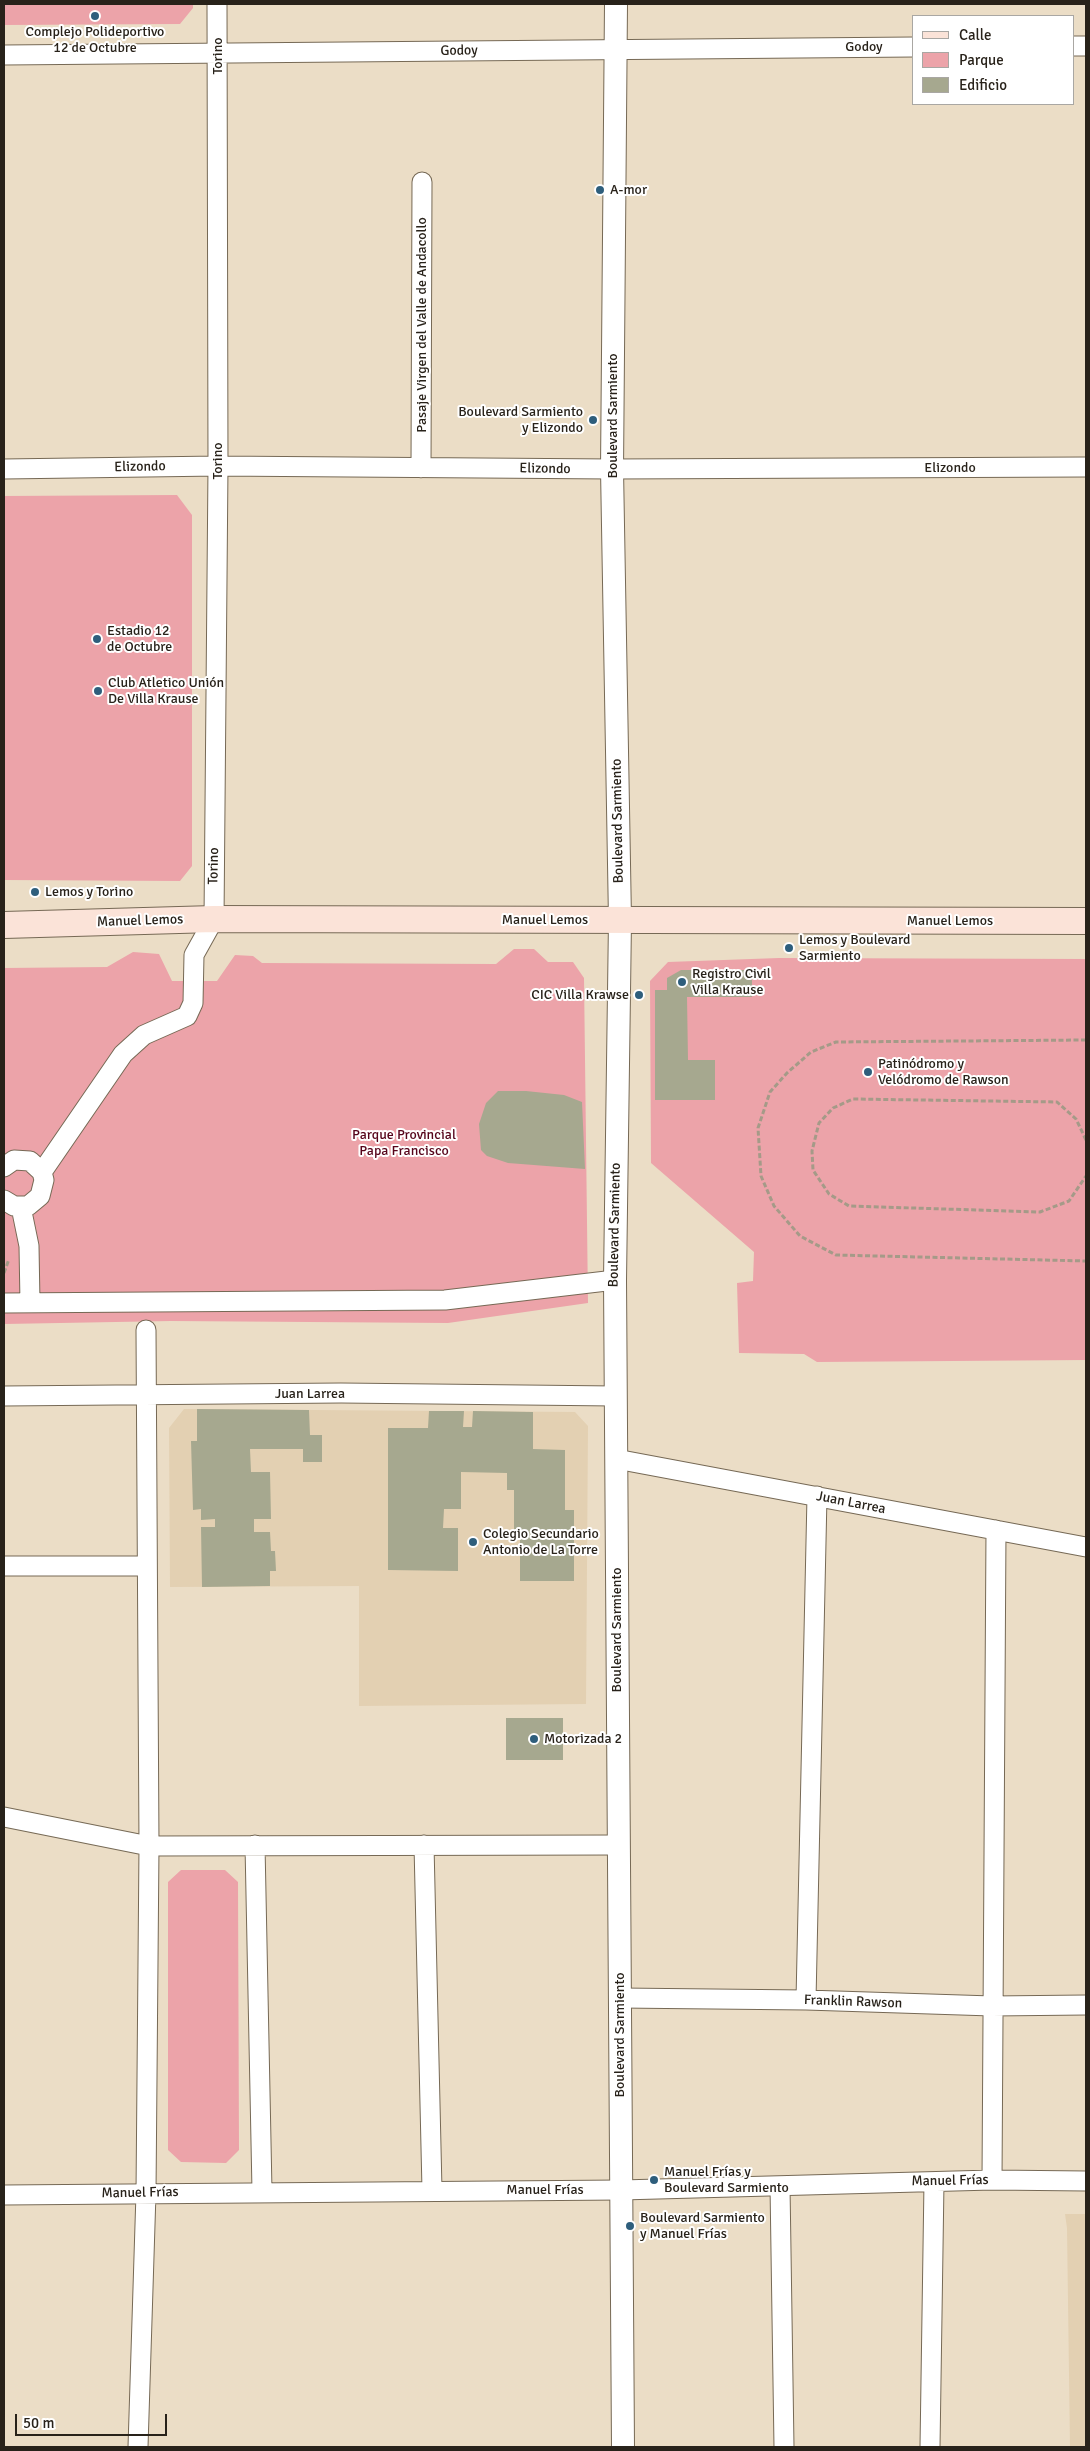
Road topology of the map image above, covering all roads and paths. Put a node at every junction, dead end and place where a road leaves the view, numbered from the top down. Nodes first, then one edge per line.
1 (217, 4) edge
2 (616, 4) edge
3 (912, 47) edge
4 (616, 49) junction
5 (218, 54) junction
6 (4, 55) edge
7 (422, 182) dead end
8 (218, 466) junction
9 (421, 468) junction
10 (1086, 468) edge
11 (4, 469) edge
12 (612, 469) junction
13 (214, 919) junction
14 (620, 920) junction
15 (1086, 921) edge
16 (4, 925) edge
17 (1086, 1040) edge
18 (1086, 1140) edge
19 (4, 1167) edge
20 (42, 1172) junction
21 (1086, 1176) edge
22 (4, 1200) edge
23 (21, 1207) junction
24 (1086, 1261) edge
25 (614, 1280) junction
26 (30, 1302) junction
27 (4, 1303) edge
28 (146, 1330) dead end
29 (146, 1395) junction
30 (4, 1396) edge
31 (615, 1396) junction
32 (616, 1459) junction
33 (817, 1496) junction
34 (996, 1530) junction
35 (1086, 1547) edge
36 (4, 1566) edge
37 (147, 1566) junction
38 (4, 1817) edge
39 (255, 1845) junction
40 (424, 1845) junction
41 (618, 1845) junction
42 (149, 1846) junction
43 (620, 1998) junction
44 (806, 2000) junction
45 (1086, 2005) edge
46 (992, 2006) junction
47 (992, 2180) junction
48 (1086, 2181) edge
49 (934, 2182) junction
50 (780, 2186) junction
51 (432, 2190) junction
52 (621, 2190) junction
53 (262, 2192) junction
54 (146, 2193) junction
55 (4, 2195) edge
56 (138, 2447) edge
57 (623, 2447) edge
58 (784, 2447) edge
59 (930, 2447) edge

1 - 5 street, Torino
2 - 4 street, Boulevard Sarmiento
3 - 4 street, Godoy
4 - 5 street, Godoy
4 - 12 street, Boulevard Sarmiento
5 - 6 street, Godoy
5 - 8 street, Torino
7 - 9 street, Pasaje Virgen del Valle de Andacollo
8 - 9 street, Elizondo
8 - 11 street, Elizondo
8 - 13 street, Torino
9 - 12 street, Elizondo
10 - 12 street, Elizondo
12 - 14 street, Boulevard Sarmiento
13 - 14 main road, Manuel Lemos
13 - 16 main road, Manuel Lemos
13 - 20 street
14 - 15 main road, Manuel Lemos
14 - 25 street, Boulevard Sarmiento
17 - 24 path
18 - 21 path
19 - 20 street
20 - 23 street
22 - 23 street
23 - 26 street
25 - 26 street
25 - 31 street, Boulevard Sarmiento
26 - 27 street
28 - 29 street
29 - 30 street, Juan Larrea
29 - 31 street, Juan Larrea
29 - 37 street
31 - 32 street, Boulevard Sarmiento
32 - 33 street, Juan Larrea
32 - 41 street, Boulevard Sarmiento
33 - 34 street, Juan Larrea
33 - 44 street
34 - 35 street, Juan Larrea
34 - 46 street
36 - 37 street
37 - 42 street
38 - 42 street
39 - 40 street
39 - 42 street
39 - 53 street
40 - 41 street
40 - 51 street
41 - 43 street, Boulevard Sarmiento
42 - 54 street
43 - 44 street, Franklin Rawson
43 - 52 street, Boulevard Sarmiento
44 - 46 street, Franklin Rawson
45 - 46 street, Franklin Rawson
46 - 47 street
47 - 48 street, Manuel Frías
47 - 49 street, Manuel Frías
49 - 50 street, Manuel Frías
49 - 59 street
50 - 52 street, Manuel Frías
50 - 58 street
51 - 52 street, Manuel Frías
51 - 53 street, Manuel Frías
52 - 57 street, Boulevard Sarmiento
53 - 54 street, Manuel Frías
54 - 55 street, Manuel Frías
54 - 56 street

